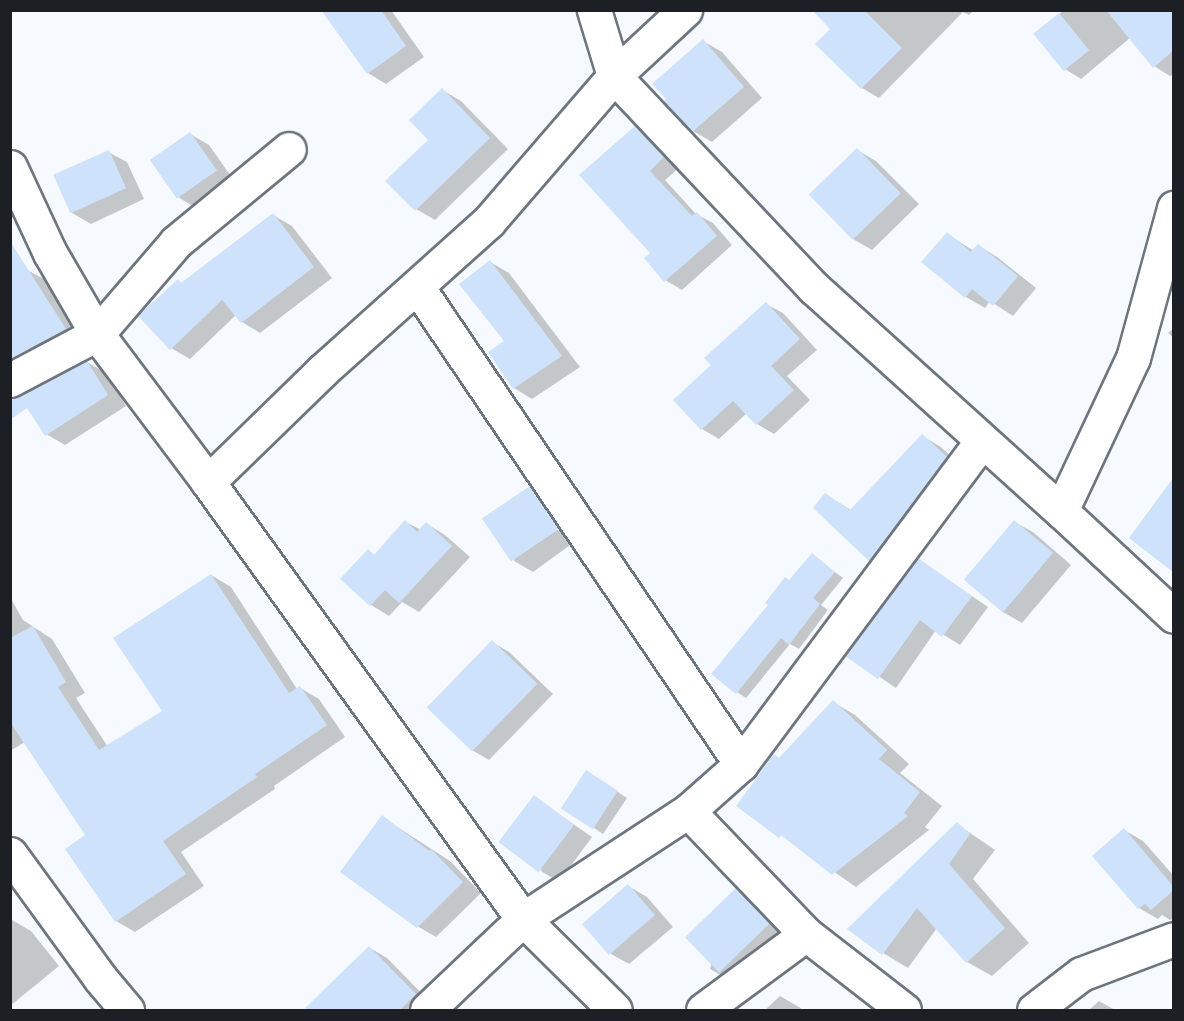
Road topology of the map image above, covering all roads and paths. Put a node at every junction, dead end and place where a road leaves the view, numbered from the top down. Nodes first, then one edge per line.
1 (594, 10) edge
2 (685, 10) edge
3 (614, 76) junction
4 (289, 149) dead end
5 (10, 167) edge
6 (1173, 208) edge
7 (418, 288) junction
8 (97, 334) junction
9 (10, 380) edge
10 (982, 441) junction
11 (208, 482) junction
12 (1061, 511) junction
13 (1173, 616) edge
14 (741, 764) junction
15 (688, 811) junction
16 (10, 854) edge
17 (523, 919) junction
18 (806, 934) junction
19 (1171, 943) edge
20 (127, 1011) edge
21 (427, 1011) edge
22 (615, 1011) edge
23 (703, 1011) edge
24 (904, 1011) edge
25 (1035, 1011) edge

1 - 3 street
2 - 3 street
3 - 7 street
3 - 10 street
4 - 8 street
5 - 8 street
6 - 12 street
7 - 11 street
7 - 14 street
8 - 9 street
8 - 11 street
10 - 12 street
10 - 14 street
11 - 17 street
12 - 13 street
14 - 15 street
15 - 17 street
15 - 18 street
16 - 20 street
17 - 21 street
17 - 22 street
18 - 23 street
18 - 24 street
19 - 25 street

